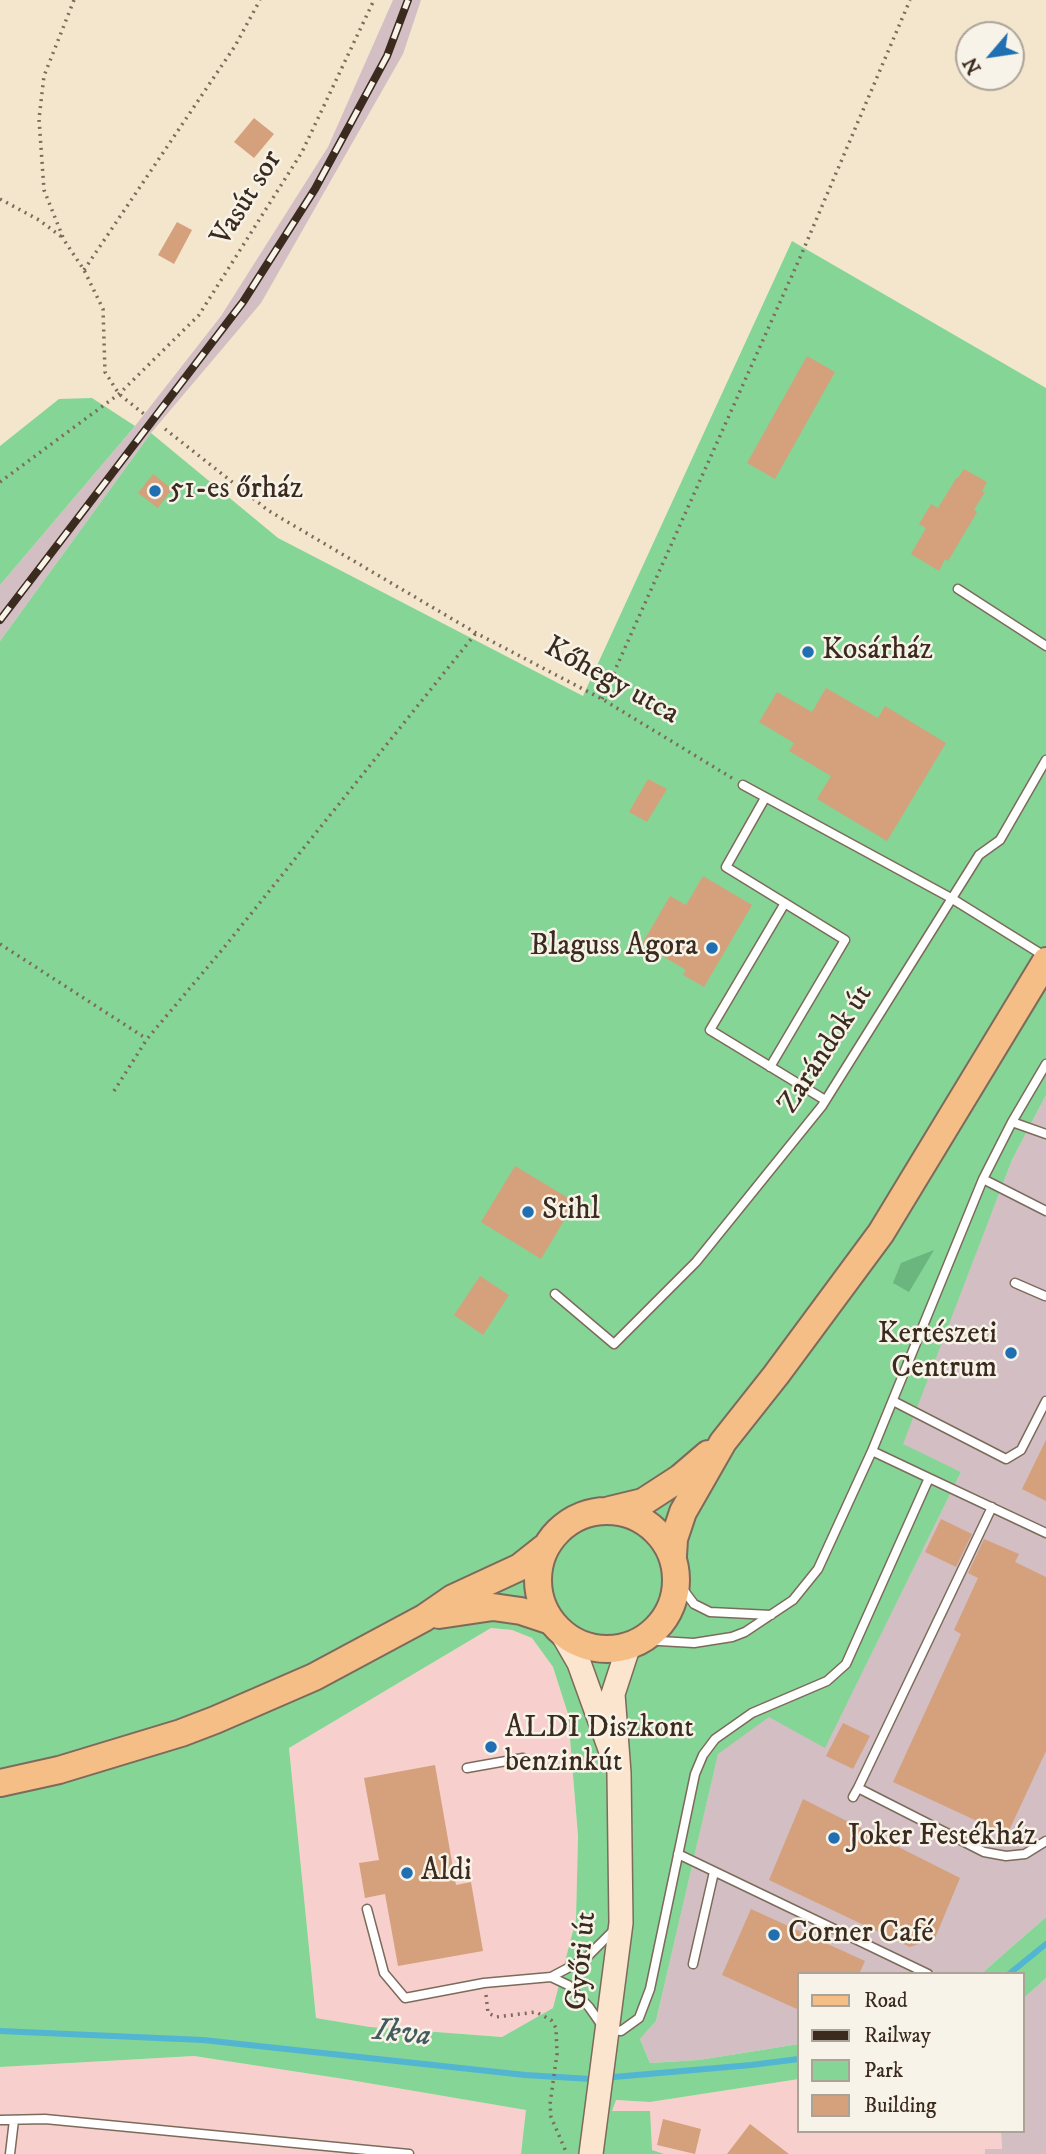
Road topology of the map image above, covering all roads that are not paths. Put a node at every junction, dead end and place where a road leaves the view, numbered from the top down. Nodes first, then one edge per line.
1 (958, 589) dead end
2 (1046, 646) edge
3 (1046, 760) edge
4 (743, 785) road end
5 (765, 798) junction
6 (951, 898) junction
7 (785, 903) junction
8 (1046, 959) edge
9 (1046, 1064) edge
10 (770, 1067) junction
11 (825, 1100) junction
12 (1012, 1122) junction
13 (1046, 1134) edge
14 (983, 1178) junction
15 (1046, 1211) edge
16 (1015, 1283) dead end
17 (555, 1294) dead end
18 (1046, 1295) edge
19 (893, 1401) junction
20 (1046, 1401) edge
21 (723, 1442) junction
22 (872, 1451) junction
23 (929, 1478) junction
24 (992, 1507) junction
25 (609, 1510) junction
26 (1046, 1533) edge
27 (544, 1548) junction
28 (675, 1568) junction
29 (772, 1615) junction
30 (424, 1618) junction
31 (555, 1625) junction
32 (636, 1643) junction
33 (523, 1758) dead end
34 (467, 1768) dead end
35 (619, 1773) junction
36 (0, 1783) edge
37 (858, 1788) junction
38 (853, 1797) dead end
39 (1046, 1841) edge
40 (678, 1854) junction
41 (714, 1872) junction
42 (367, 1909) dead end
43 (621, 1923) junction
44 (693, 1964) dead end
45 (924, 1972) edge
46 (551, 1977) junction
47 (606, 2036) junction
48 (0, 2120) edge
49 (14, 2120) junction
50 (10, 2154) edge
51 (407, 2154) edge
52 (591, 2154) edge

1 - 2 lane
3 - 6 lane, Zarándok út
4 - 5 lane
5 - 6 lane
5 - 7 lane
6 - 8 lane
6 - 11 lane, Zarándok út
7 - 10 lane
7 - 10 lane
8 - 21 main road
9 - 12 lane
10 - 11 lane
11 - 17 lane, Zarándok út
12 - 13 lane
12 - 14 lane
14 - 15 lane
14 - 19 lane
16 - 18 lane
19 - 20 lane
19 - 22 lane
21 - 25 main road
21 - 28 main road
22 - 23 lane
22 - 29 lane
23 - 24 lane
23 - 40 lane
24 - 26 lane
24 - 37 lane
25 - 27 main road
25 - 28 main road
27 - 30 main road
27 - 31 main road
28 - 29 lane
28 - 32 main road
29 - 32 lane
30 - 31 main road
30 - 36 main road
31 - 32 main road
31 - 35 main road, Győri út
32 - 35 main road, Győri út
33 - 34 lane
35 - 43 main road, Győri út
37 - 38 lane
37 - 39 lane
40 - 41 lane
40 - 47 lane
41 - 44 lane
41 - 45 lane
42 - 46 lane
43 - 46 lane
43 - 47 main road, Győri út
46 - 47 lane
47 - 52 main road, Győri út
48 - 49 lane
49 - 50 lane
49 - 51 lane

